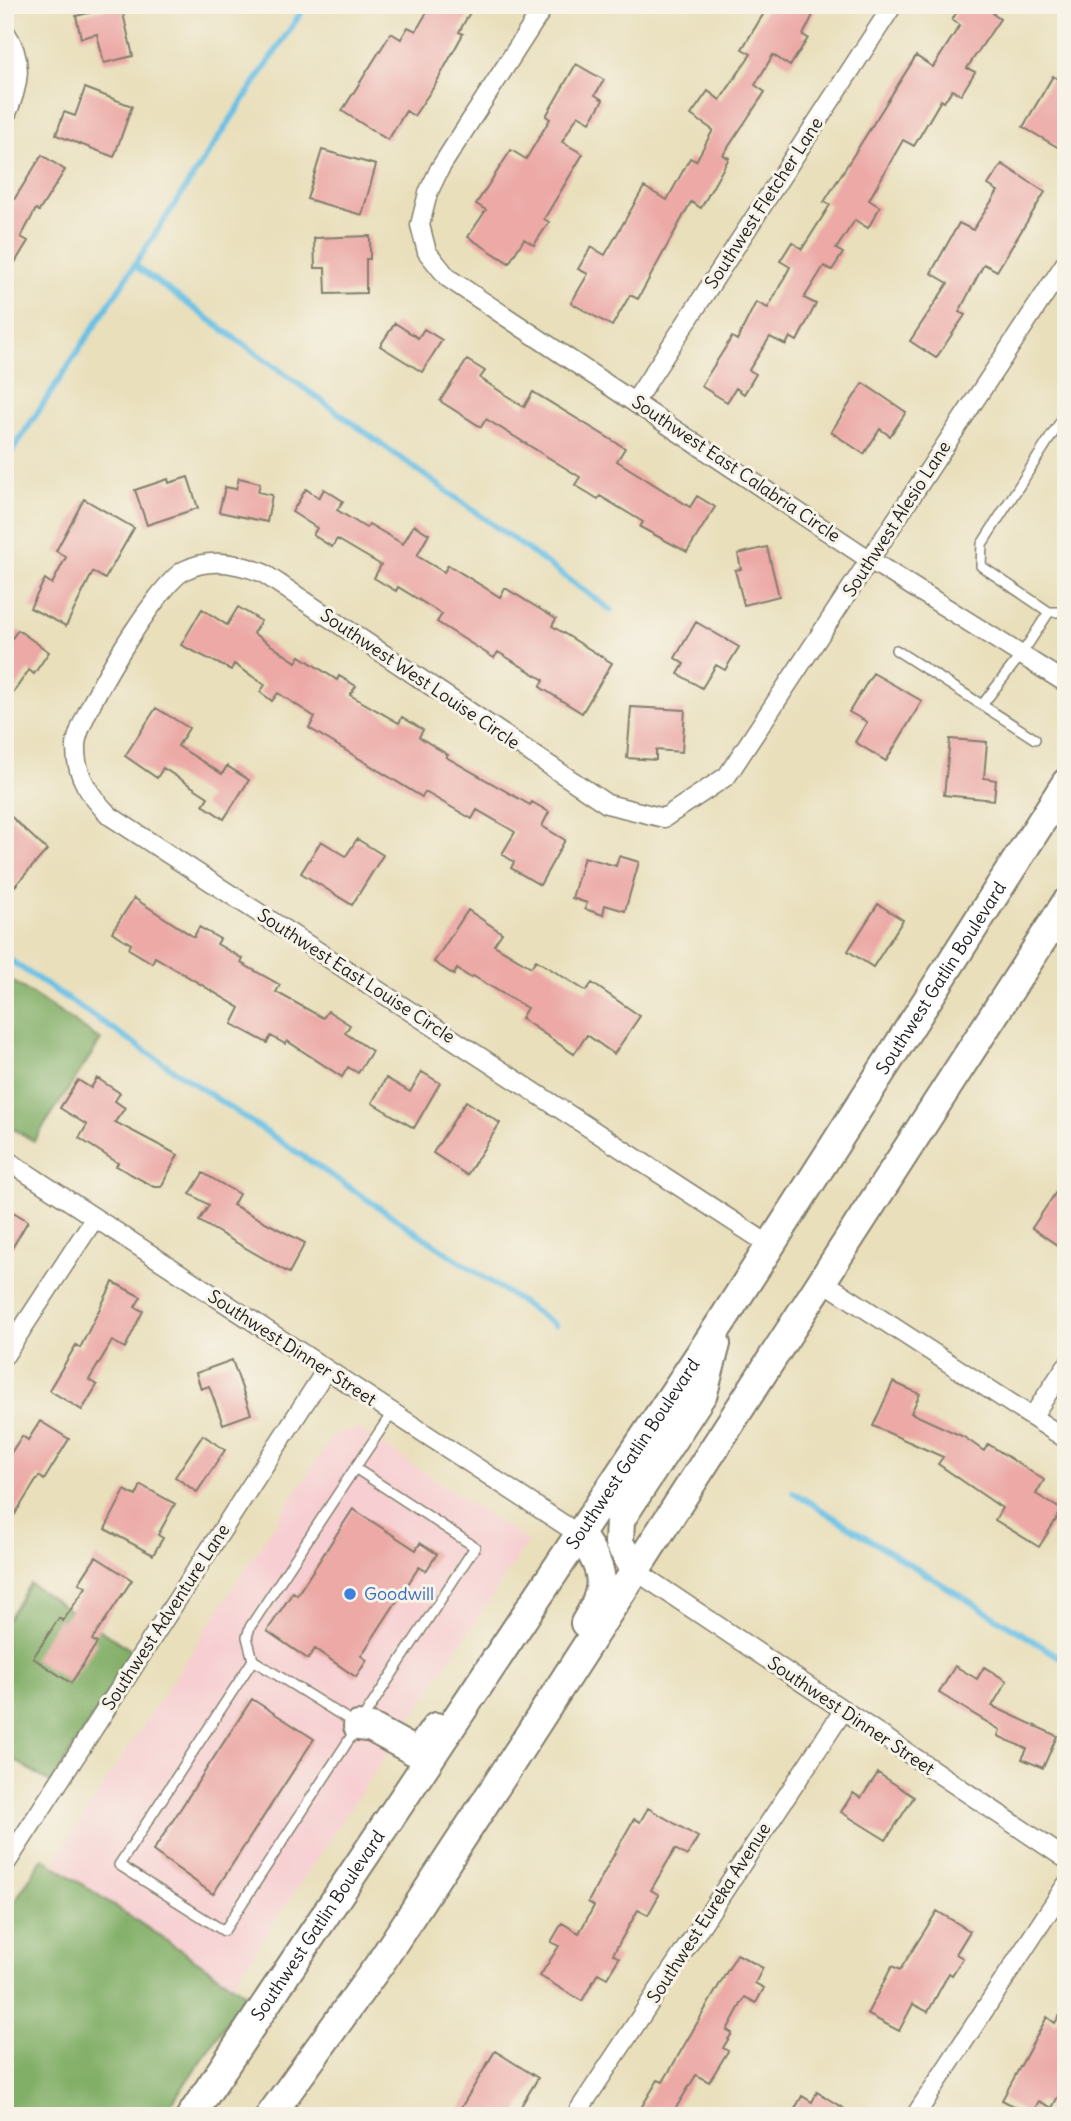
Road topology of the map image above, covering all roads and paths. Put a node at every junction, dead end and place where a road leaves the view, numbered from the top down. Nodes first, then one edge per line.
1 (545, 5) edge
2 (892, 5) edge
3 (5, 31) edge
4 (5, 118) edge
5 (1066, 262) edge
6 (635, 401) junction
7 (1066, 414) edge
8 (870, 560) junction
9 (1049, 612) junction
10 (1066, 612) edge
11 (129, 640) joint
12 (896, 650) dead end
13 (1021, 655) junction
14 (1066, 683) edge
15 (982, 705) junction
16 (1035, 738) dead end
17 (727, 776) joint
18 (1066, 783) edge
19 (1066, 903) edge
20 (5, 1159) edge
21 (94, 1219) junction
22 (771, 1246) junction
23 (824, 1282) junction
24 (722, 1321) junction
25 (5, 1355) edge
26 (1066, 1366) edge
27 (326, 1370) junction
28 (393, 1413) junction
29 (1031, 1417) junction
30 (1066, 1439) edge
31 (355, 1468) junction
32 (580, 1535) junction
33 (636, 1572) junction
34 (543, 1590) junction
35 (253, 1660) junction
36 (843, 1711) junction
37 (358, 1726) junction
38 (509, 1766) junction
39 (406, 1794) junction
40 (1066, 1859) edge
41 (5, 1865) edge
42 (1066, 1885) edge
43 (191, 2116) edge
44 (270, 2116) edge
45 (575, 2116) edge
46 (915, 2116) edge

1 - 6 street, Southwest East Calabria Circle
2 - 6 street, Southwest Fletcher Lane
3 - 4 street
5 - 8 street, Southwest Alesio Lane
6 - 8 street, Southwest East Calabria Circle
7 - 9 lane
8 - 13 street, Southwest East Calabria Circle
8 - 17 street, Southwest Alesio Lane
9 - 10 lane
9 - 13 lane
11 - 17 street, Southwest West Louise Circle
11 - 22 street, Southwest East Louise Circle
12 - 15 lane
13 - 14 street, Southwest East Calabria Circle
13 - 15 lane
15 - 16 lane
18 - 22 main road, Southwest Gatlin Boulevard
19 - 23 main road
20 - 21 street, Southwest Dinner Street
21 - 25 street
21 - 27 street, Southwest Dinner Street
22 - 24 main road, Southwest Gatlin Boulevard
23 - 29 street
23 - 33 main road
24 - 32 main road, Southwest Gatlin Boulevard
24 - 33 main road
26 - 29 street
27 - 28 street, Southwest Dinner Street
27 - 41 street, Southwest Adventure Lane
28 - 31 lane
28 - 32 street, Southwest Dinner Street
29 - 30 street
31 - 35 lane
31 - 37 lane
32 - 34 main road, Southwest Gatlin Boulevard
32 - 38 main road
33 - 36 street, Southwest Dinner Street
33 - 38 main road
34 - 37 main road
34 - 39 main road, Southwest Gatlin Boulevard
35 - 37 lane
35 - 37 lane
36 - 40 street, Southwest Dinner Street
36 - 45 street, Southwest Eureka Avenue
37 - 39 main road
38 - 44 main road
39 - 43 main road, Southwest Gatlin Boulevard
42 - 46 street

